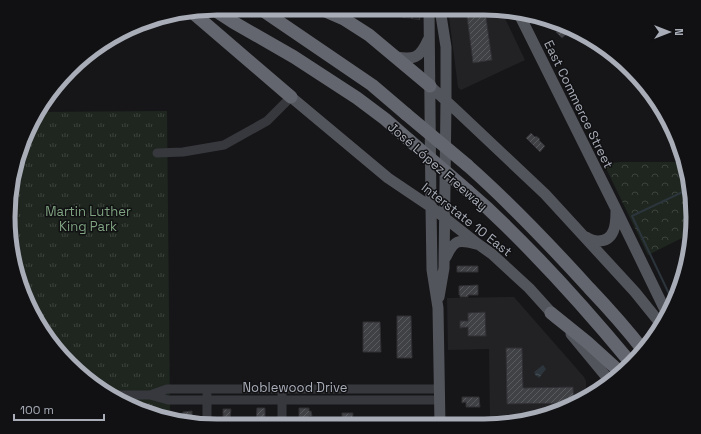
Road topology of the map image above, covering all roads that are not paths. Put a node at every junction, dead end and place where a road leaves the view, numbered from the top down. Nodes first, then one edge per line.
1 (223, 15) edge
2 (269, 15) edge
3 (335, 15) edge
4 (429, 15) edge
5 (441, 15) edge
6 (197, 16) edge
7 (521, 19) edge
8 (428, 40) junction
9 (396, 57) junction
10 (430, 86) junction
11 (291, 97) junction
12 (446, 101) junction
13 (157, 153) dead end
14 (431, 207) junction
15 (616, 209) junction
16 (446, 219) junction
17 (584, 236) junction
18 (478, 244) junction
19 (445, 260) junction
20 (438, 305) junction
21 (664, 308) edge
22 (551, 313) junction
23 (658, 320) edge
24 (640, 346) edge
25 (628, 359) edge
26 (617, 369) edge
27 (607, 377) edge
28 (282, 389) junction
29 (207, 390) junction
30 (439, 394) junction
31 (122, 395) edge
32 (150, 395) junction
33 (207, 400) junction
34 (282, 400) junction
35 (207, 419) edge
36 (282, 419) edge
37 (440, 419) edge

1 - 25 highway, José López Freeway, bridge
2 - 24 highway, José López Freeway, bridge
3 - 9 highway
4 - 8 main road
5 - 12 main road
6 - 11 highway
7 - 15 main road, East Commerce Street
8 - 9 main road
8 - 10 main road
9 - 10 highway
10 - 12 main road
10 - 14 main road
11 - 13 street
11 - 14 main road, Interstate 10 East
12 - 16 main road
12 - 17 main road
14 - 16 main road, Interstate 10 East
14 - 20 main road
15 - 17 main road
15 - 21 main road, East Commerce Street
16 - 18 main road, Interstate 10 East
16 - 19 main road
17 - 23 main road
18 - 19 main road
18 - 22 main road, Interstate 10 East
19 - 20 main road
20 - 30 main road
22 - 26 highway
22 - 27 main road, Interstate 10 East
28 - 29 street, Noblewood Drive
28 - 30 street, Noblewood Drive
28 - 34 street
29 - 32 street, Noblewood Drive
29 - 33 street
30 - 34 street, Noblewood Drive
30 - 37 main road
31 - 32 street, Noblewood Drive
32 - 33 street, Noblewood Drive
33 - 34 street, Noblewood Drive
33 - 35 street
34 - 36 street

